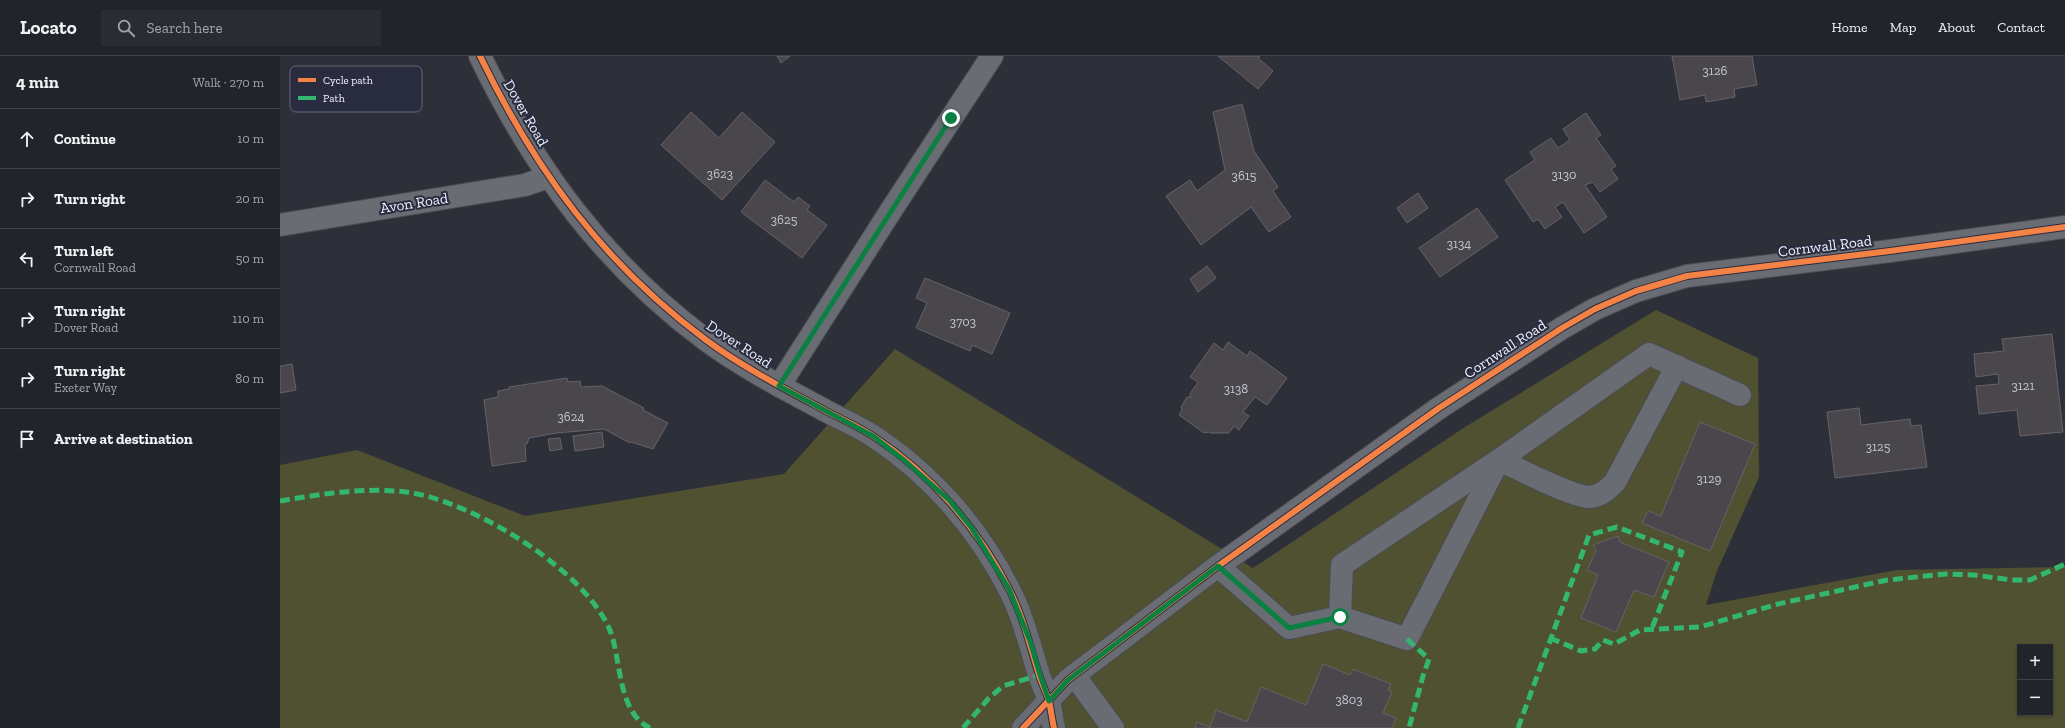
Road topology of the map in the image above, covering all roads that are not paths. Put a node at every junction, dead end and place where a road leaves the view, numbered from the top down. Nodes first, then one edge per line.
1 (480, 56) edge
2 (992, 56) edge
3 (548, 177) junction
4 (280, 225) edge
5 (2065, 227) edge
6 (1677, 366) junction
7 (779, 386) junction
8 (1740, 395) dead end
9 (1499, 460) junction
10 (1218, 566) junction
11 (1340, 617) junction
12 (1074, 675) junction
13 (1049, 701) junction
14 (1024, 728) edge
15 (1054, 728) edge
16 (1113, 728) edge

1 - 3 street, Dover Road
2 - 7 street
3 - 4 street, Avon Road
3 - 7 street, Dover Road
5 - 10 street, Cornwall Road
6 - 8 street
6 - 9 street
6 - 9 street
7 - 13 street, Dover Road
9 - 11 street
9 - 11 street
10 - 11 street
10 - 12 street, Cornwall Road
12 - 13 street, Cornwall Road
12 - 16 street
13 - 14 street, Cornwall Road
13 - 15 street, Dover Road

